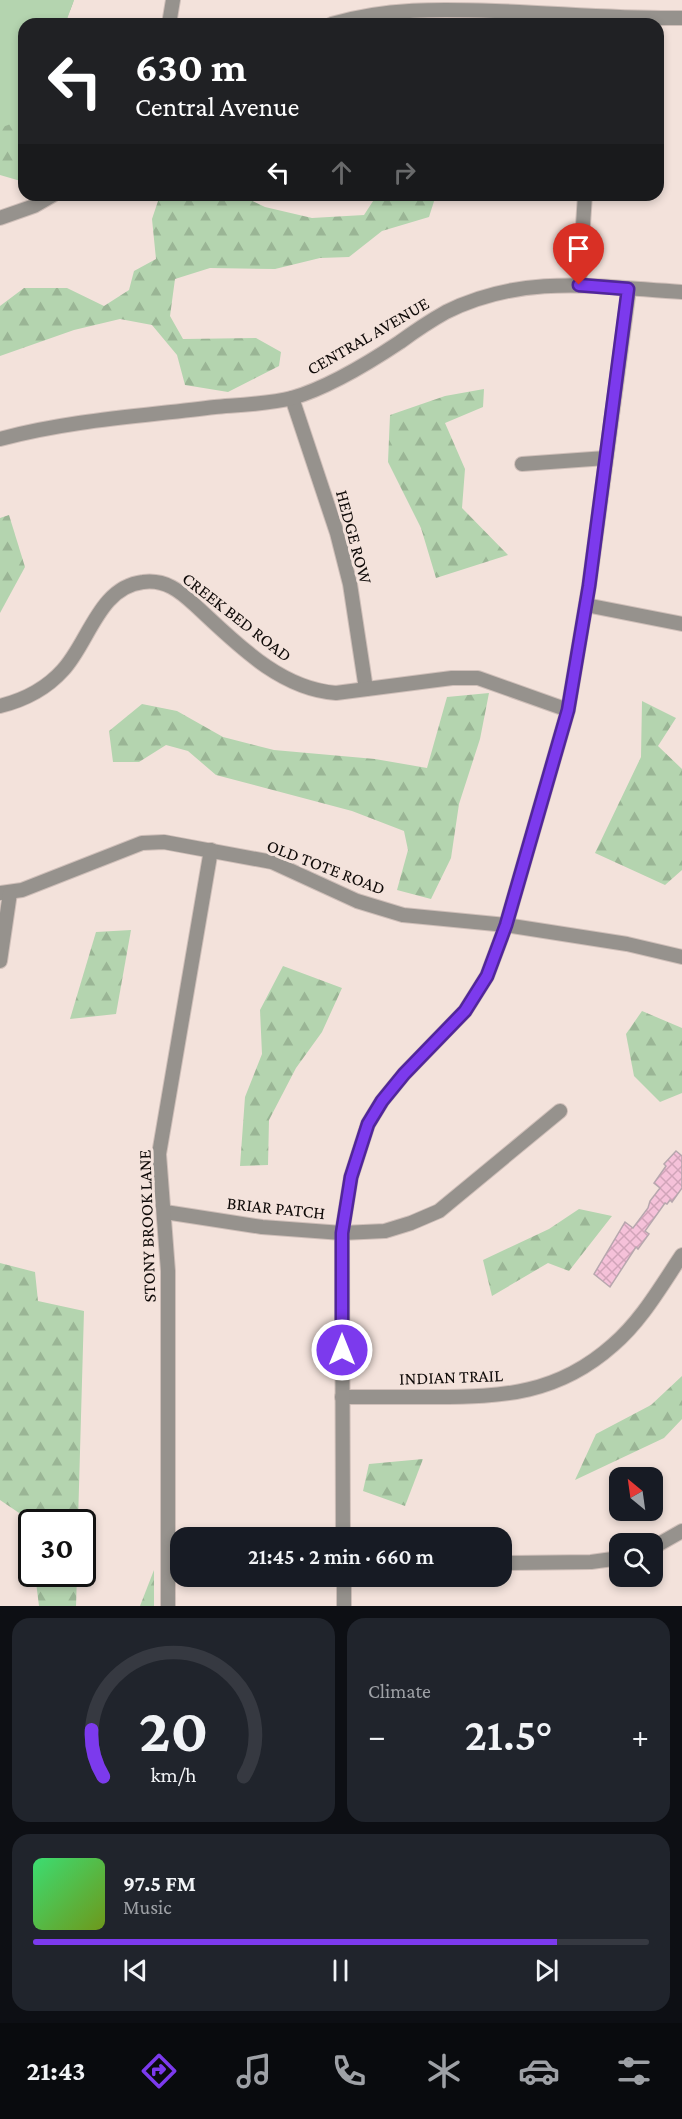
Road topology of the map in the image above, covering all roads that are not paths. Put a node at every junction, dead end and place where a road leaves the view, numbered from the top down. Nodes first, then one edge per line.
1 (173, 0) edge
2 (600, 0) edge
3 (403, 5) edge
4 (170, 18) edge
5 (354, 18) edge
6 (571, 18) edge
7 (597, 18) edge
8 (664, 18) edge
9 (682, 18) edge
10 (43, 201) edge
11 (585, 201) edge
12 (0, 218) edge
13 (579, 285) junction
14 (628, 289) junction
15 (682, 292) edge
16 (292, 398) junction
17 (0, 439) edge
18 (606, 458) junction
19 (522, 464) dead end
20 (586, 605) junction
21 (682, 624) edge
22 (366, 689) junction
23 (0, 706) edge
24 (568, 710) junction
25 (211, 850) junction
26 (5, 893) edge
27 (506, 925) junction
28 (682, 957) edge
29 (0, 961) edge
30 (560, 1111) dead end
31 (165, 1212) junction
32 (342, 1233) junction
33 (682, 1255) edge
34 (342, 1397) junction
35 (344, 1527) edge
36 (682, 1531) edge
37 (663, 1542) edge
38 (609, 1560) edge
39 (512, 1563) edge
40 (344, 1587) edge
41 (168, 1606) edge
42 (344, 1606) edge

1 - 4 street
2 - 7 street
3 - 5 street
3 - 6 street
8 - 9 street
10 - 12 street
11 - 13 street
13 - 14 street, CENTRAL AVENUE
13 - 16 street, CENTRAL AVENUE
14 - 15 street, CENTRAL AVENUE
14 - 18 street
16 - 17 street, CENTRAL AVENUE
16 - 22 street, HEDGE ROW
18 - 19 street
18 - 20 street
20 - 21 street
20 - 24 street
22 - 23 street, CREEK BED ROAD
22 - 24 street, CREEK BED ROAD
24 - 27 street
25 - 26 street, OLD TOTE ROAD
25 - 27 street, OLD TOTE ROAD
25 - 31 street, STONY BROOK LANE
26 - 29 street
27 - 28 street, OLD TOTE ROAD
27 - 32 street
30 - 32 street, BRIAR PATCH
31 - 32 street, BRIAR PATCH
31 - 41 street, STONY BROOK LANE
32 - 34 street
33 - 34 street, INDIAN TRAIL
34 - 35 street
36 - 37 street
38 - 39 street
40 - 42 street

